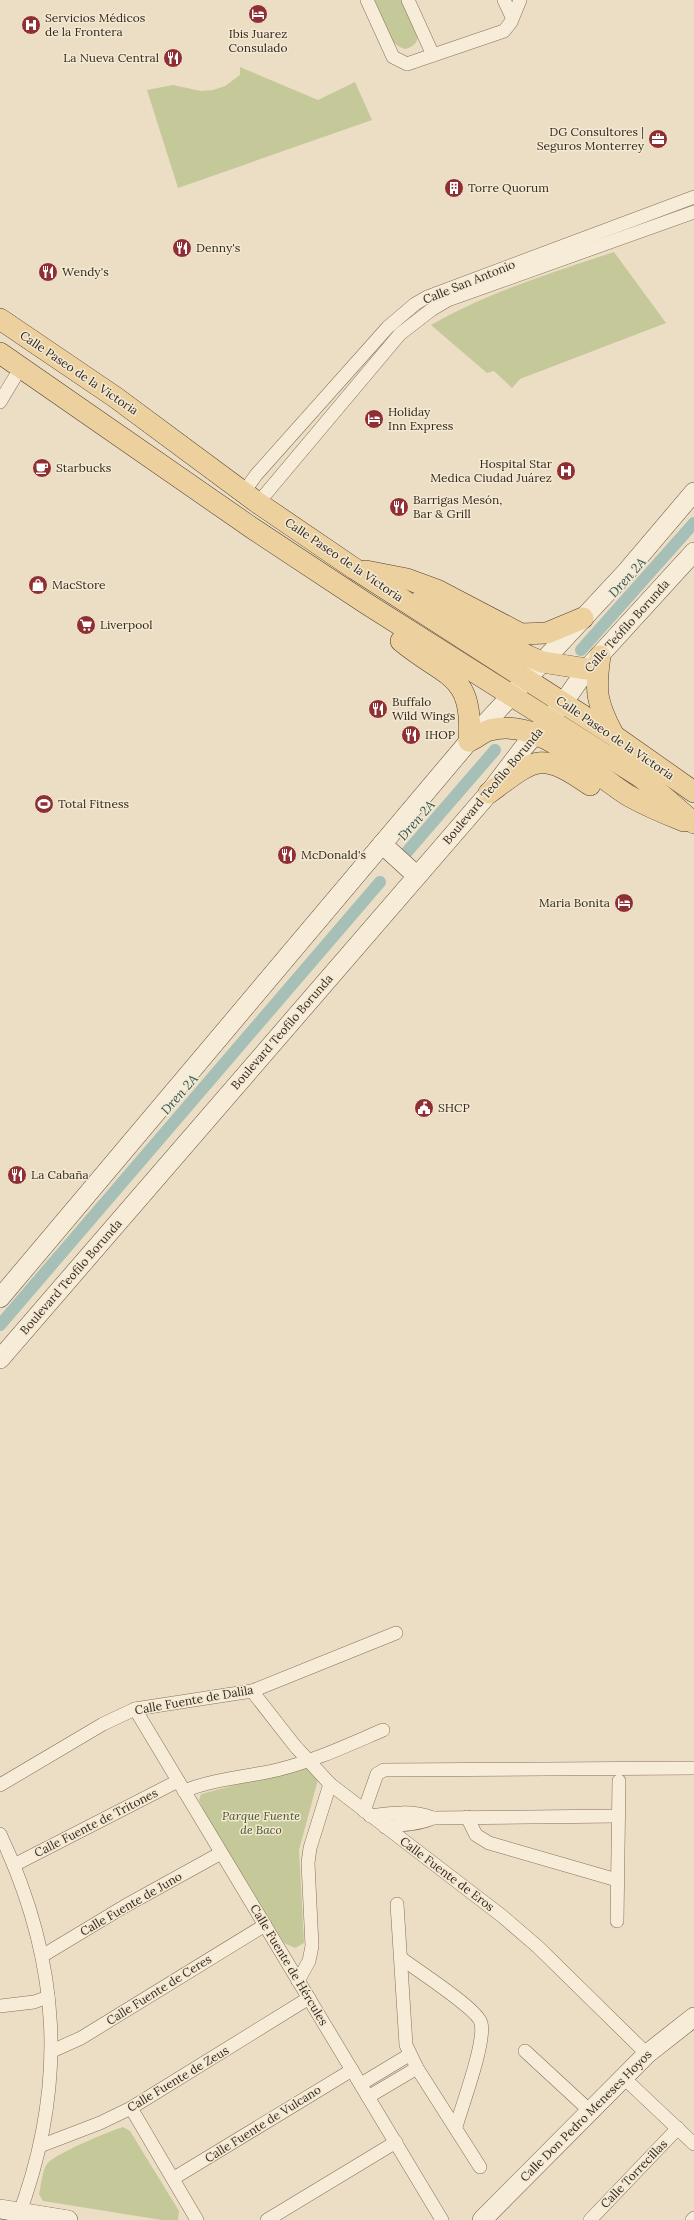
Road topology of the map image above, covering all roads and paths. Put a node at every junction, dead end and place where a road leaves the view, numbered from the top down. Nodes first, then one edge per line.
1 (367, 0) edge
2 (408, 0) edge
3 (504, 0) edge
4 (520, 0) edge
5 (512, 17) junction
6 (433, 55) junction
7 (694, 197) edge
8 (694, 212) edge
9 (0, 319) edge
10 (0, 353) edge
11 (21, 367) junction
12 (0, 402) edge
13 (160, 463) junction
14 (694, 492) edge
15 (251, 498) junction
16 (252, 528) junction
17 (694, 552) edge
18 (356, 569) junction
19 (395, 595) junction
20 (367, 604) junction
21 (583, 618) junction
22 (542, 662) junction
23 (593, 662) junction
24 (527, 679) junction
25 (512, 696) junction
26 (563, 703) junction
27 (542, 727) junction
28 (613, 735) junction
29 (469, 741) junction
30 (694, 792) edge
31 (489, 793) junction
32 (694, 824) edge
33 (694, 837) edge
34 (382, 844) junction
35 (417, 876) junction
36 (0, 1298) edge
37 (0, 1358) edge
38 (396, 1633) dead end
39 (252, 1691) junction
40 (135, 1709) junction
41 (383, 1730) dead end
42 (311, 1760) junction
43 (694, 1768) edge
44 (619, 1781) dead end
45 (330, 1784) junction
46 (0, 1785) edge
47 (181, 1786) junction
48 (367, 1813) junction
49 (618, 1816) junction
50 (467, 1817) junction
51 (433, 1818) junction
52 (385, 1827) junction
53 (0, 1834) edge
54 (221, 1853) junction
55 (14, 1865) junction
56 (618, 1880) junction
57 (397, 1904) dead end
58 (617, 1921) dead end
59 (265, 1925) junction
60 (42, 1956) junction
61 (401, 1958) junction
62 (298, 1981) junction
63 (48, 1997) junction
64 (309, 1998) junction
65 (0, 2006) edge
66 (694, 2017) edge
67 (52, 2051) junction
68 (525, 2051) dead end
69 (647, 2054) junction
70 (409, 2055) junction
71 (417, 2068) junction
72 (352, 2070) junction
73 (624, 2078) junction
74 (361, 2084) junction
75 (368, 2097) junction
76 (131, 2108) junction
77 (590, 2111) junction
78 (456, 2127) junction
79 (678, 2128) junction
80 (396, 2142) junction
81 (694, 2144) edge
82 (40, 2146) junction
83 (480, 2167) dead end
84 (174, 2178) junction
85 (0, 2208) edge
86 (19, 2216) edge
87 (694, 2218) edge
88 (68, 2220) edge
89 (197, 2220) edge
90 (267, 2220) edge
91 (442, 2220) edge
92 (482, 2220) edge
93 (590, 2220) edge
94 (692, 2220) edge

1 - 6 street
2 - 6 street
3 - 5 street
4 - 5 street
5 - 6 street
7 - 15 street, Calle San Antonio
8 - 15 street, Calle San Antonio
9 - 15 main road, Calle Paseo de la Victoria
10 - 11 main road, Calle Paseo de la Victoria
11 - 12 street
11 - 13 main road, Calle Paseo de la Victoria
13 - 15 main road
13 - 16 main road, Calle Paseo de la Victoria
14 - 21 main road
15 - 18 main road, Calle Paseo de la Victoria
16 - 19 main road
16 - 20 main road, Calle Paseo de la Victoria
17 - 23 main road, Calle Teófilo Borunda
18 - 19 main road, Calle Paseo de la Victoria
18 - 21 main road
19 - 22 main road
19 - 24 main road, Calle Paseo de la Victoria
20 - 25 main road, Calle Paseo de la Victoria
20 - 29 main road
21 - 22 main road
22 - 23 main road
22 - 24 main road
23 - 26 main road, Calle Teófilo Borunda
23 - 28 main road
24 - 25 main road
24 - 26 main road, Calle Paseo de la Victoria
25 - 27 main road, Calle Paseo de la Victoria
25 - 29 main road
26 - 27 main road, Boulevard Teofilo Borunda
26 - 28 main road, Calle Paseo de la Victoria
27 - 29 main road
27 - 31 main road, Boulevard Teofilo Borunda
27 - 32 main road
28 - 30 main road, Calle Paseo de la Victoria
29 - 34 main road
31 - 33 main road
31 - 35 main road, Boulevard Teofilo Borunda
34 - 35 main road
34 - 36 main road
35 - 37 main road, Boulevard Teofilo Borunda
38 - 39 street, Calle Fuente de Dalila
39 - 40 street, Calle Fuente de Dalila
39 - 42 street, Calle Fuente de Eros
40 - 46 street, Calle Fuente de Dalila
40 - 47 street, Calle Fuente de Hércules
41 - 42 street, Calle Fuente de Tritones
42 - 45 street, Calle Fuente de Eros
42 - 47 street, Calle Fuente de Tritones
43 - 48 street
44 - 49 street
45 - 48 street, Calle Fuente de Eros
45 - 62 street
47 - 54 street, Calle Fuente de Hércules
47 - 55 street, Calle Fuente de Tritones
48 - 51 street
48 - 52 street, Calle Fuente de Eros
49 - 50 street
49 - 56 street
50 - 51 street
50 - 56 street
51 - 52 street
52 - 69 street, Calle Fuente de Eros
53 - 55 street
54 - 59 street, Calle Fuente de Hércules
54 - 60 street, Calle Fuente de Juno
55 - 60 street
56 - 58 street
57 - 61 street
59 - 62 street, Calle Fuente de Hércules
59 - 67 street, Calle Fuente de Ceres
60 - 63 street
61 - 70 street
61 - 78 street
62 - 64 street, Calle Fuente de Hércules
63 - 65 street
63 - 67 street
64 - 72 street, Calle Fuente de Hércules
64 - 76 street, Calle Fuente de Zeus
66 - 69 main road, Calle Don Pedro Meneses Hoyos
67 - 82 street
68 - 77 street
69 - 73 main road, Calle Don Pedro Meneses Hoyos
70 - 71 street
70 - 74 street
71 - 75 street
71 - 78 street
72 - 74 street, Calle Fuente de Hércules
72 - 84 street, Calle Fuente de Vulcano
73 - 77 main road, Calle Don Pedro Meneses Hoyos
73 - 79 street
74 - 75 street, Calle Fuente de Hércules
75 - 80 street, Calle Fuente de Hércules
76 - 82 street, Calle Fuente de Zeus
76 - 84 street
77 - 92 main road, Calle Don Pedro Meneses Hoyos
78 - 83 street
79 - 81 street
79 - 93 street, Calle Torrecillas
80 - 90 street
80 - 91 street, Calle Fuente de Hércules
82 - 86 street
84 - 89 street
85 - 86 main road
86 - 88 main road
87 - 94 street

